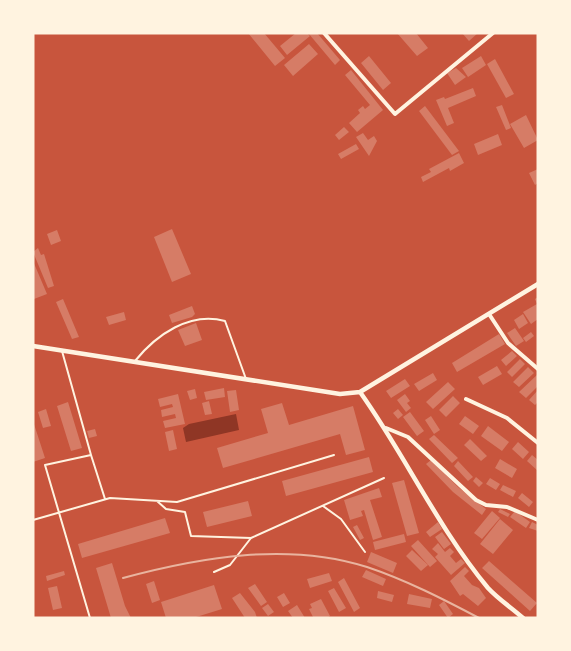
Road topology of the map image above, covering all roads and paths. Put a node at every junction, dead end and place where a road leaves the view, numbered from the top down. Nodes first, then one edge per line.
1 (324, 33) edge
2 (493, 33) edge
3 (538, 284) edge
4 (489, 314) junction
5 (33, 346) edge
6 (62, 350) junction
7 (135, 362) junction
8 (538, 369) edge
9 (246, 379) junction
10 (360, 392) junction
11 (466, 399) dead end
12 (386, 428) junction
13 (538, 443) edge
14 (91, 455) junction
15 (334, 455) dead end
16 (384, 478) dead end
17 (105, 499) junction
18 (157, 501) junction
19 (323, 506) junction
20 (59, 513) junction
21 (33, 520) edge
22 (538, 520) edge
23 (251, 538) junction
24 (365, 552) dead end
25 (214, 572) dead end
26 (90, 618) edge
27 (523, 618) edge

1 - 2 street
3 - 4 street
4 - 8 street
4 - 10 street
5 - 6 street
6 - 7 street
6 - 14 lane
7 - 9 street
7 - 9 lane
9 - 10 street
10 - 12 street
11 - 13 street
12 - 22 street
12 - 27 street
14 - 17 lane
14 - 20 lane
15 - 18 lane
16 - 19 lane
17 - 18 lane
17 - 20 lane
18 - 23 lane
19 - 23 lane
19 - 24 lane
20 - 21 lane
20 - 26 lane
23 - 25 lane

